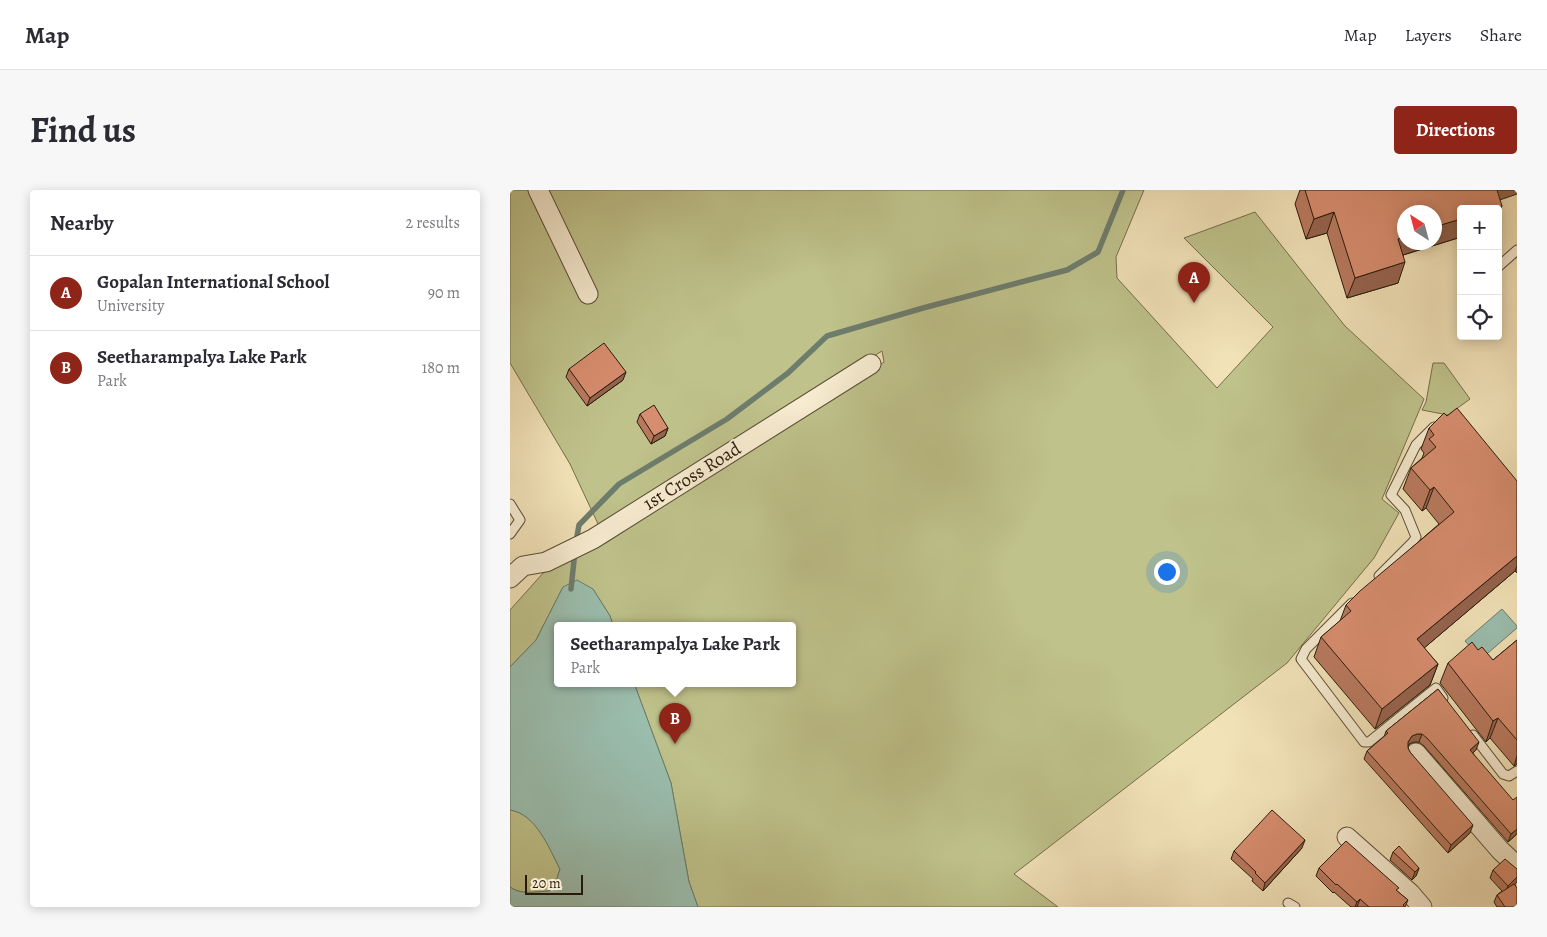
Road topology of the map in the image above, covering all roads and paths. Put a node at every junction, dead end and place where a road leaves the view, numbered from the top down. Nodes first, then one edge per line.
1 (538, 190) edge
2 (1517, 250) edge
3 (1502, 263) edge
4 (588, 294) dead end
5 (871, 364) dead end
6 (1440, 421) edge
7 (510, 504) edge
8 (510, 534) edge
9 (510, 578) edge
10 (1373, 582) edge
11 (1360, 595) edge
12 (1448, 704) edge
13 (1466, 727) edge
14 (1416, 754) dead end
15 (1517, 771) edge
16 (1347, 837) dead end
17 (1517, 866) edge
18 (1422, 907) edge

1 - 4 street
2 - 3 lane
5 - 9 street, 1st Cross Road
6 - 10 lane
7 - 8 lane
11 - 12 lane
13 - 15 lane
14 - 17 street
16 - 18 street

